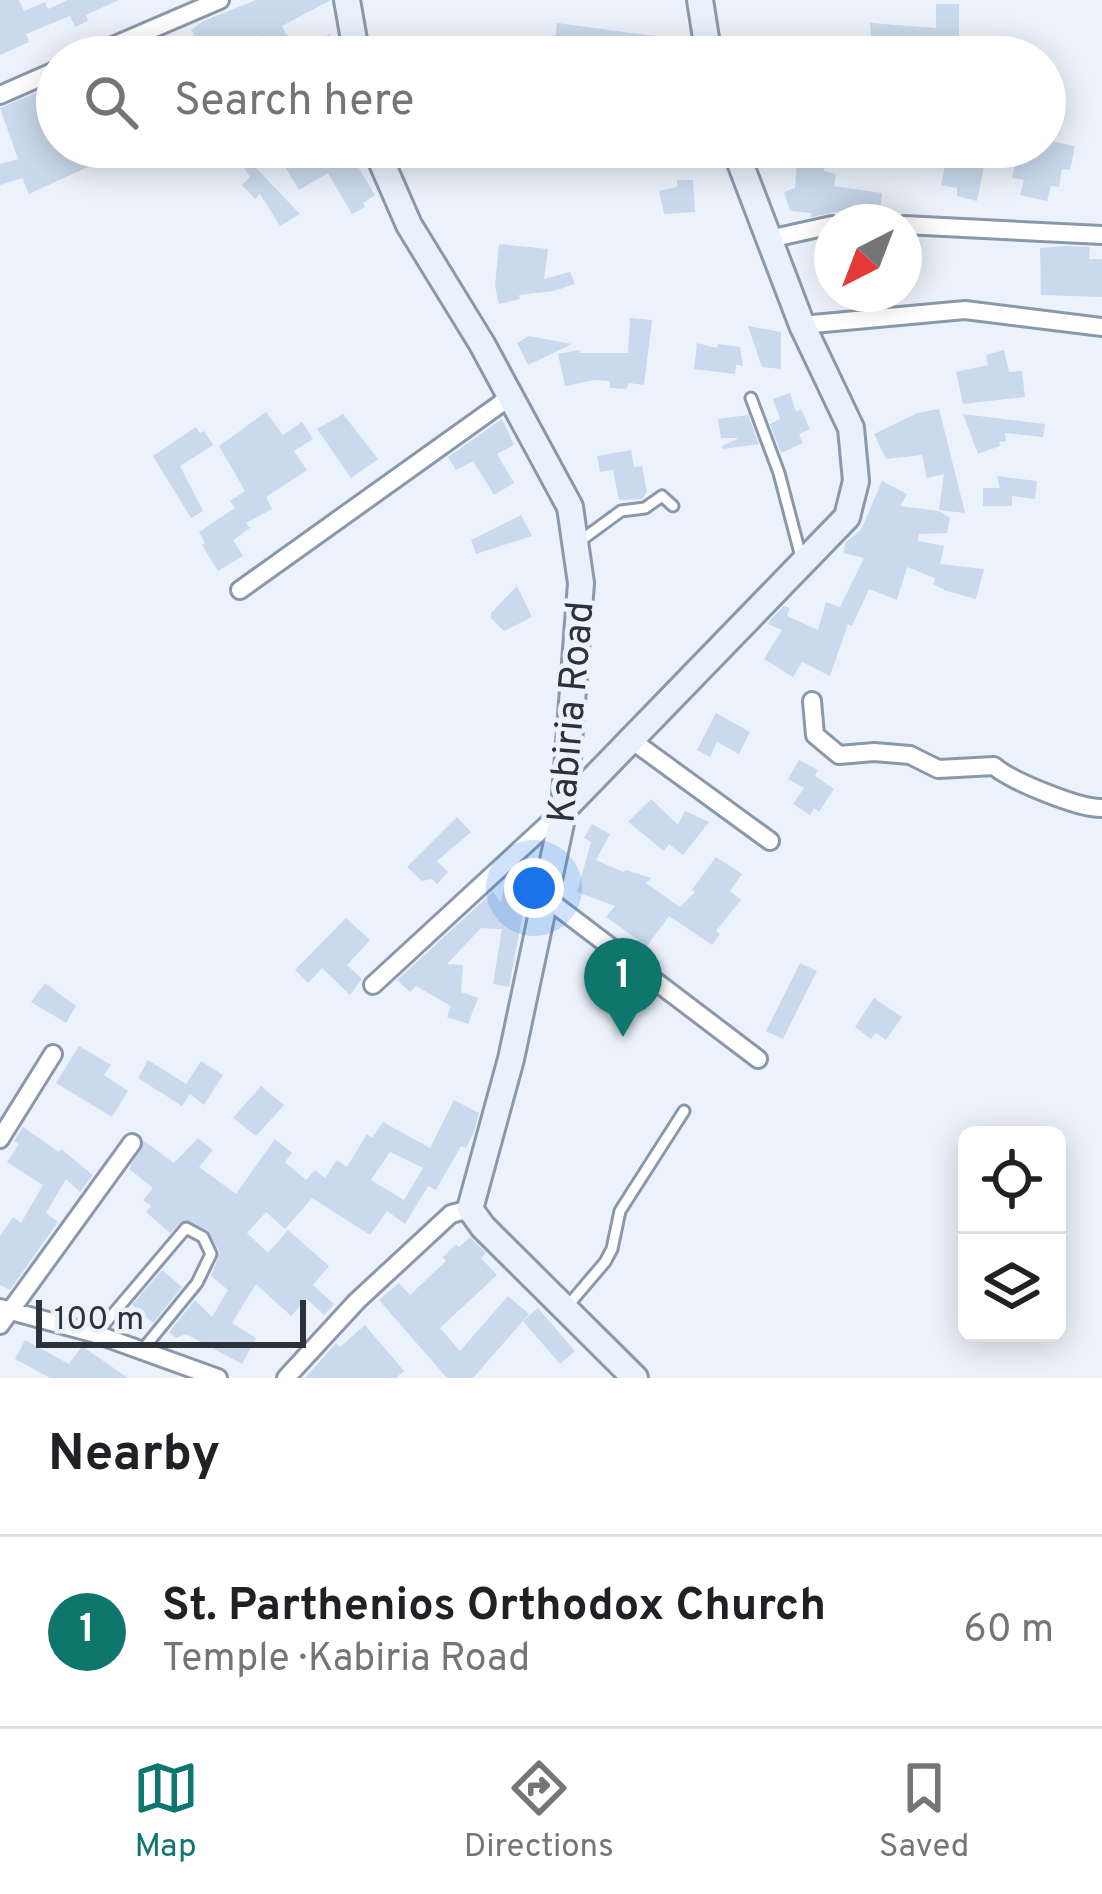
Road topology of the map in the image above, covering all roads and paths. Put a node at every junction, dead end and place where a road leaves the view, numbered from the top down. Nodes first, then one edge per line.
1 (220, 0) edge
2 (347, 0) edge
3 (700, 0) edge
4 (136, 36) edge
5 (353, 36) edge
6 (706, 36) edge
7 (36, 79) edge
8 (0, 95) edge
9 (384, 168) edge
10 (742, 168) edge
11 (922, 226) edge
12 (814, 229) edge
13 (1102, 235) edge
14 (769, 239) junction
15 (802, 325) junction
16 (1102, 327) edge
17 (510, 397) junction
18 (751, 398) dead end
19 (674, 506) dead end
20 (575, 544) junction
21 (802, 562) junction
22 (240, 590) dead end
23 (812, 701) dead end
24 (630, 739) junction
25 (564, 808) junction
26 (1102, 808) edge
27 (770, 841) dead end
28 (546, 898) junction
29 (373, 985) dead end
30 (53, 1054) dead end
31 (758, 1059) dead end
32 (683, 1111) dead end
33 (0, 1139) edge
34 (132, 1143) dead end
35 (470, 1209) junction
36 (566, 1309) junction
37 (3, 1314) edge
38 (96, 1334) junction
39 (142, 1350) junction
40 (172, 1370) edge
41 (218, 1378) edge
42 (286, 1378) edge
43 (635, 1378) edge

1 - 4 street
2 - 5 main road
3 - 6 main road
7 - 8 street
9 - 17 main road, Kabiria Road
10 - 14 main road
11 - 13 street
12 - 14 street
14 - 15 main road
15 - 16 street
15 - 21 main road
17 - 20 main road, Kabiria Road
17 - 22 street
18 - 21 lane
19 - 20 lane
20 - 25 main road, Kabiria Road
21 - 24 main road
23 - 26 street
24 - 25 main road
24 - 27 street
25 - 28 main road, Kabiria Road
25 - 29 street
28 - 31 street
28 - 35 main road, Kabiria Road
30 - 33 street
32 - 36 lane
34 - 37 street
35 - 36 main road
35 - 42 street
36 - 43 main road
37 - 38 street
38 - 39 street
38 - 39 lane
39 - 40 street
40 - 41 street

